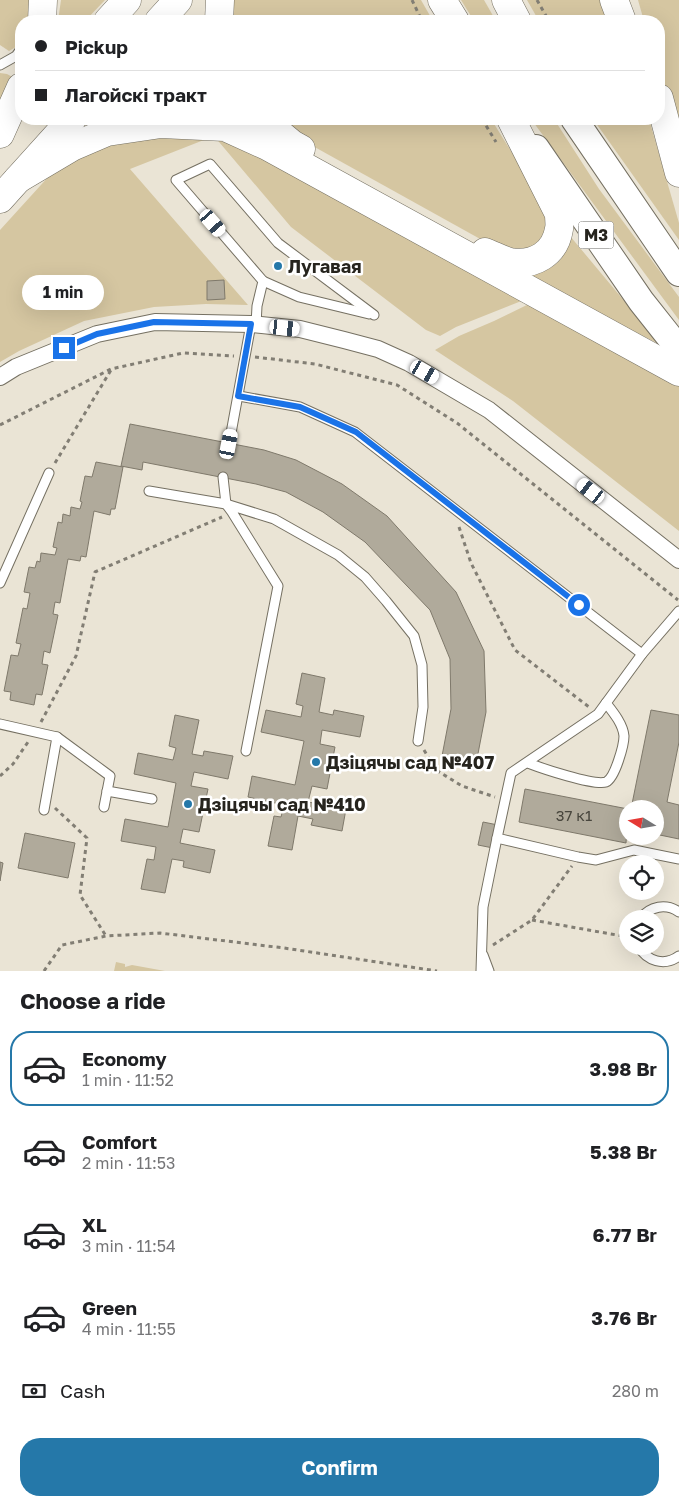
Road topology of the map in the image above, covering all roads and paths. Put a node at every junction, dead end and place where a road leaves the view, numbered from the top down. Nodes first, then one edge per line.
1 (42, 0) edge
2 (128, 0) edge
3 (178, 0) edge
4 (220, 0) edge
5 (412, 0) edge
6 (442, 0) edge
7 (506, 0) edge
8 (537, 0) edge
9 (614, 0) edge
10 (631, 0) edge
11 (38, 15) edge
12 (42, 15) edge
13 (114, 15) edge
14 (164, 15) edge
15 (219, 15) edge
16 (419, 15) edge
17 (451, 15) edge
18 (514, 15) edge
19 (546, 15) edge
20 (620, 15) edge
21 (636, 15) edge
22 (15, 57) edge
23 (0, 65) edge
24 (15, 100) edge
25 (665, 120) edge
26 (15, 124) edge
27 (67, 125) edge
28 (154, 125) edge
29 (182, 125) edge
30 (269, 125) edge
31 (514, 125) edge
32 (520, 125) edge
33 (578, 125) edge
34 (0, 134) edge
35 (0, 141) edge
36 (679, 173) edge
37 (18, 179) junction
38 (0, 199) edge
39 (679, 273) edge
40 (263, 281) junction
41 (253, 325) junction
42 (679, 349) edge
43 (111, 369) dead end
44 (679, 372) edge
45 (0, 377) edge
46 (238, 396) junction
47 (229, 444) dead end
48 (49, 474) joint
49 (223, 477) dead end
50 (149, 491) dead end
51 (226, 504) junction
52 (453, 507) junction
53 (232, 512) junction
54 (679, 560) edge
55 (0, 582) edge
56 (679, 611) edge
57 (642, 654) junction
58 (606, 703) junction
59 (598, 714) junction
60 (0, 724) edge
61 (35, 732) junction
62 (57, 736) junction
63 (418, 741) joint
64 (246, 751) dead end
65 (528, 763) junction
66 (0, 776) edge
67 (107, 791) junction
68 (46, 799) junction
69 (152, 799) dead end
70 (505, 801) junction
71 (104, 807) dead end
72 (44, 810) dead end
73 (497, 838) junction
74 (578, 857) junction
75 (679, 859) edge
76 (651, 910) edge
77 (679, 912) edge
78 (532, 920) junction
79 (619, 935) edge
80 (106, 936) junction
81 (482, 952) junction
82 (644, 955) edge
83 (679, 956) edge
84 (44, 971) edge
85 (437, 971) edge
86 (480, 971) edge
87 (489, 971) edge

1 - 11 lane
1 - 12 highway
2 - 13 highway
3 - 14 highway
4 - 15 highway
5 - 16 path
6 - 17 highway
7 - 18 highway
8 - 19 path
9 - 20 highway
10 - 21 highway
22 - 23 lane
24 - 34 highway
25 - 36 highway
26 - 35 highway
27 - 37 highway
28 - 37 highway
29 - 44 highway
30 - 31 highway
32 - 42 main road, М3
33 - 39 main road, М3
37 - 38 highway
40 - 40 lane
40 - 41 lane
41 - 45 street
41 - 46 lane
41 - 54 street
43 - 48 path
46 - 47 lane
46 - 52 lane
48 - 55 lane
49 - 51 lane
50 - 51 lane
51 - 53 lane
51 - 63 lane
52 - 57 lane
52 - 59 path
53 - 61 path
53 - 64 lane
56 - 57 lane
57 - 58 lane
58 - 59 lane
58 - 65 lane
59 - 65 lane
60 - 61 lane
61 - 62 lane
61 - 66 path
62 - 67 lane
62 - 68 lane
63 - 70 path
65 - 70 lane
67 - 69 lane
67 - 71 lane
68 - 72 lane
68 - 80 path
70 - 73 lane
73 - 74 lane
73 - 81 lane
74 - 75 lane
74 - 78 path
76 - 77 lane
78 - 79 path
78 - 81 path
80 - 84 path
80 - 85 path
81 - 86 lane
81 - 87 lane
82 - 83 lane

